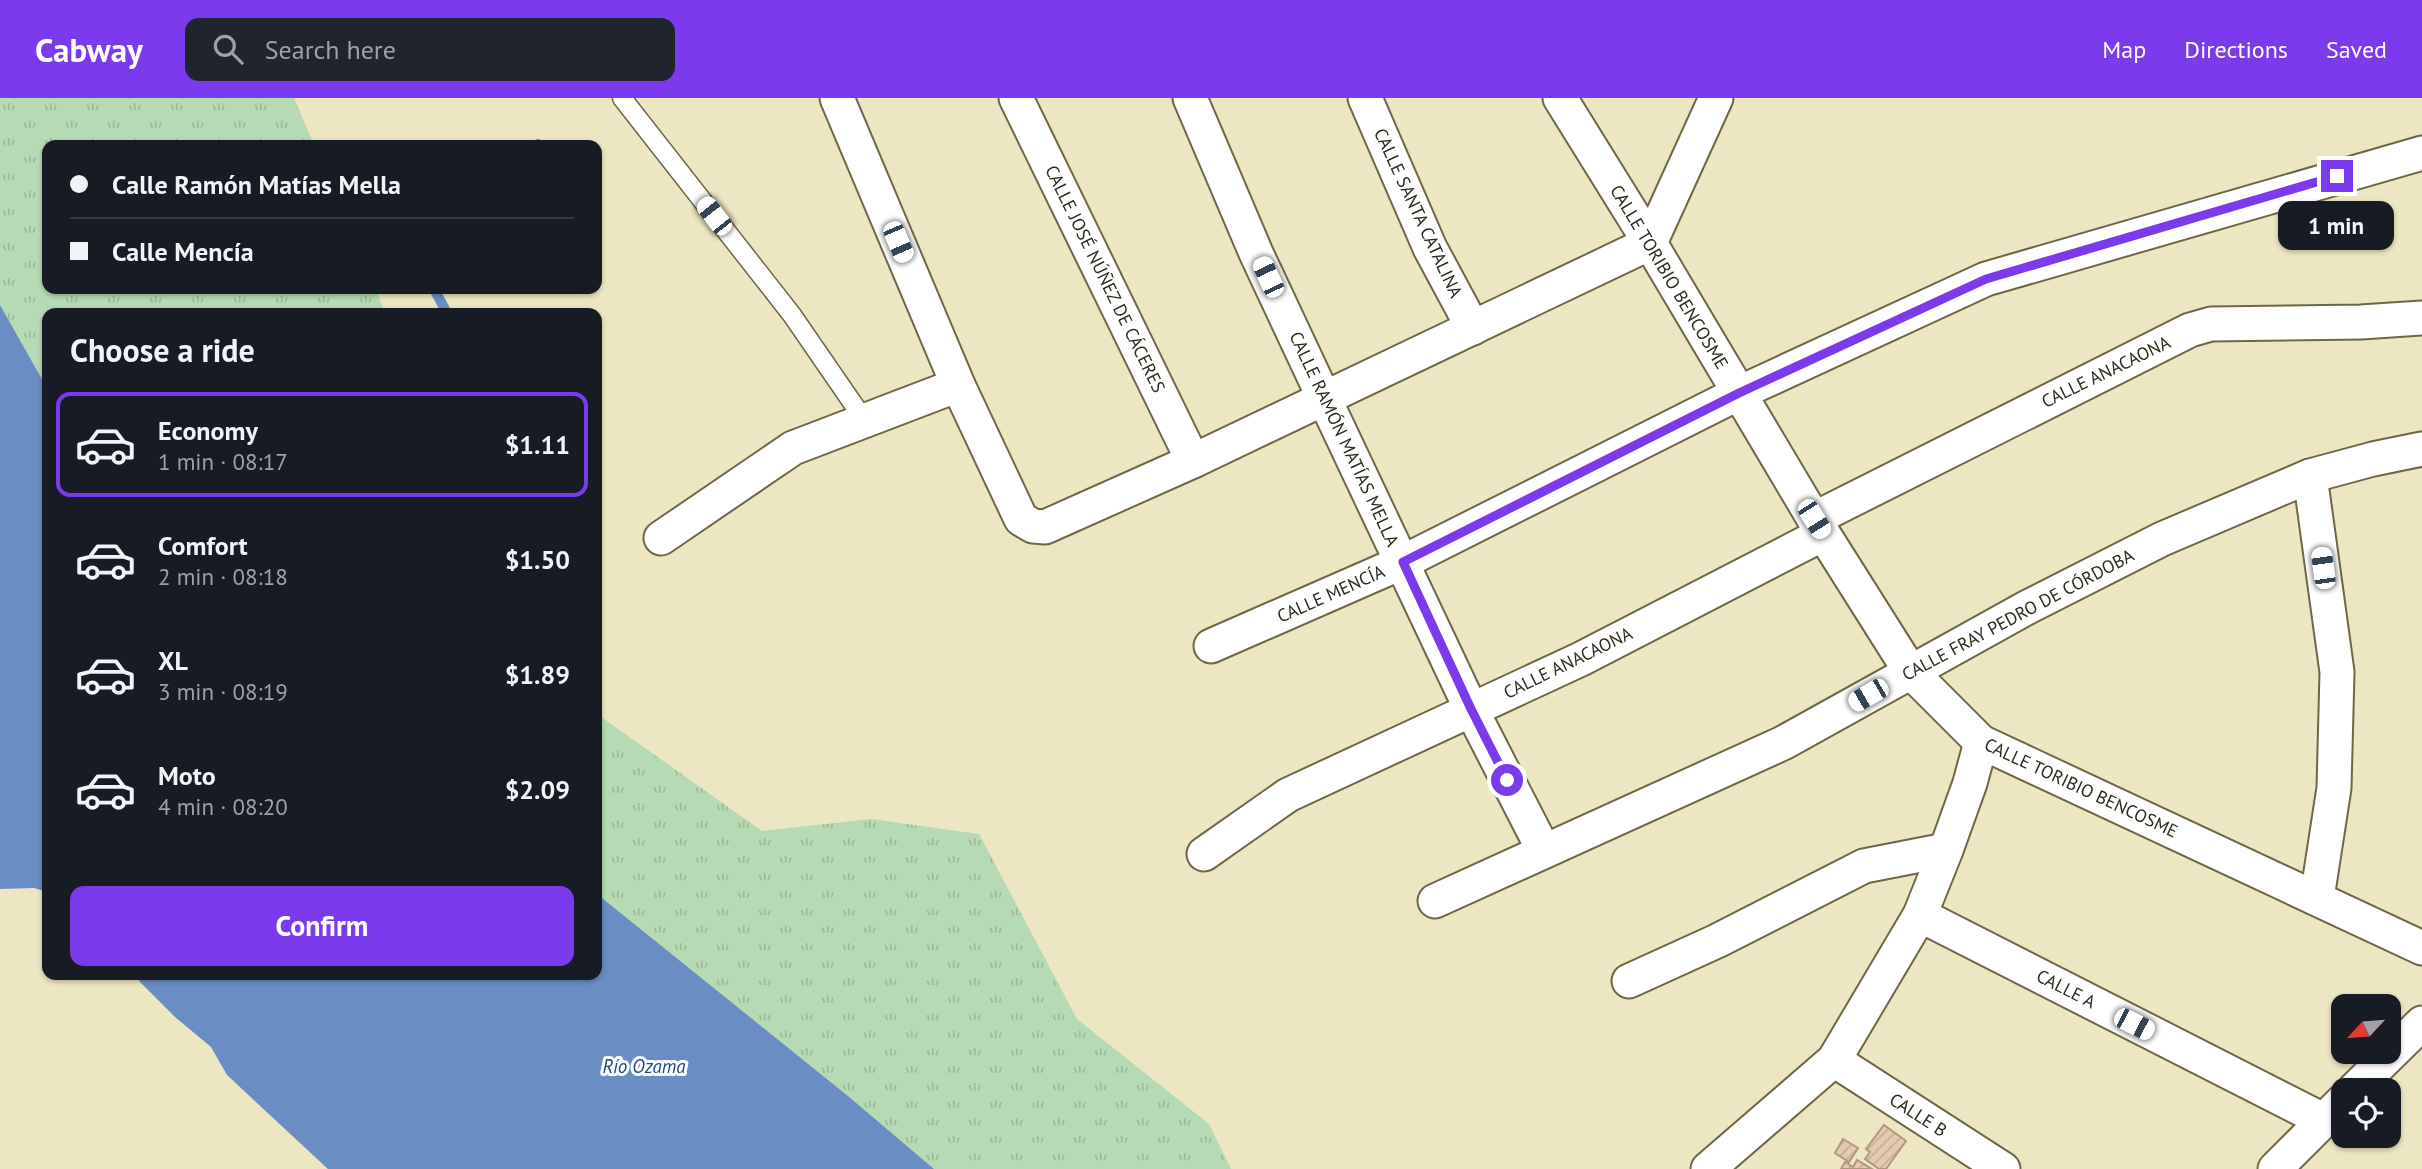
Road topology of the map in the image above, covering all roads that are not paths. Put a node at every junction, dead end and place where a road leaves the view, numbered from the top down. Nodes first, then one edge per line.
1 (622, 98) edge
2 (837, 98) edge
3 (1016, 98) edge
4 (1190, 98) edge
5 (1365, 98) edge
6 (1560, 98) edge
7 (1717, 98) edge
8 (2422, 153) edge
9 (1650, 243) junction
10 (2422, 318) edge
11 (1473, 328) junction
12 (958, 385) junction
13 (1739, 393) junction
14 (1324, 398) junction
15 (865, 421) junction
16 (2422, 449) edge
17 (1193, 461) junction
18 (2310, 476) junction
19 (1819, 527) junction
20 (661, 538) dead end
21 (1403, 562) junction
22 (1211, 646) dead end
23 (1910, 671) junction
24 (1471, 709) junction
25 (1981, 742) junction
26 (1946, 850) junction
27 (1544, 851) junction
28 (1204, 854) dead end
29 (2318, 898) junction
30 (1435, 901) dead end
31 (1920, 915) junction
32 (2422, 948) edge
33 (1629, 981) dead end
34 (2422, 1023) edge
35 (1834, 1060) junction
36 (2366, 1078) edge
37 (2331, 1110) edge
38 (2331, 1113) edge
39 (1708, 1168) edge
40 (2003, 1169) edge
41 (2275, 1169) edge

1 - 15 lane
2 - 12 street
3 - 17 street, CALLE JOSÉ NÚÑEZ DE CÁCERES
4 - 14 street, CALLE RAMÓN MATÍAS MELLA
5 - 11 street, CALLE SANTA CATALINA
6 - 9 street, CALLE TORIBIO BENCOSME
7 - 9 street
8 - 13 street, CALLE MENCÍA
9 - 11 street
9 - 13 street, CALLE TORIBIO BENCOSME
10 - 19 street, CALLE ANACAONA
11 - 14 street
12 - 15 street
12 - 17 street
13 - 19 street, CALLE TORIBIO BENCOSME
13 - 21 street, CALLE MENCÍA
14 - 17 street
14 - 21 street, CALLE RAMÓN MATÍAS MELLA
15 - 20 street
16 - 18 street, CALLE FRAY PEDRO DE CÓRDOBA
18 - 23 street, CALLE FRAY PEDRO DE CÓRDOBA
18 - 29 street
19 - 23 street, CALLE TORIBIO BENCOSME
19 - 24 street, CALLE ANACAONA
21 - 22 street, CALLE MENCÍA
21 - 24 street, CALLE RAMÓN MATÍAS MELLA
23 - 25 street, CALLE TORIBIO BENCOSME
23 - 27 street, CALLE FRAY PEDRO DE CÓRDOBA
24 - 27 street, CALLE RAMÓN MATÍAS MELLA
24 - 28 street, CALLE ANACAONA
25 - 26 street
25 - 29 street, CALLE TORIBIO BENCOSME
26 - 31 street
26 - 33 street
27 - 30 street, CALLE FRAY PEDRO DE CÓRDOBA
29 - 32 street, CALLE TORIBIO BENCOSME
31 - 35 street
31 - 37 street, CALLE A
34 - 36 street
35 - 39 street
35 - 40 street, CALLE B
38 - 41 street

